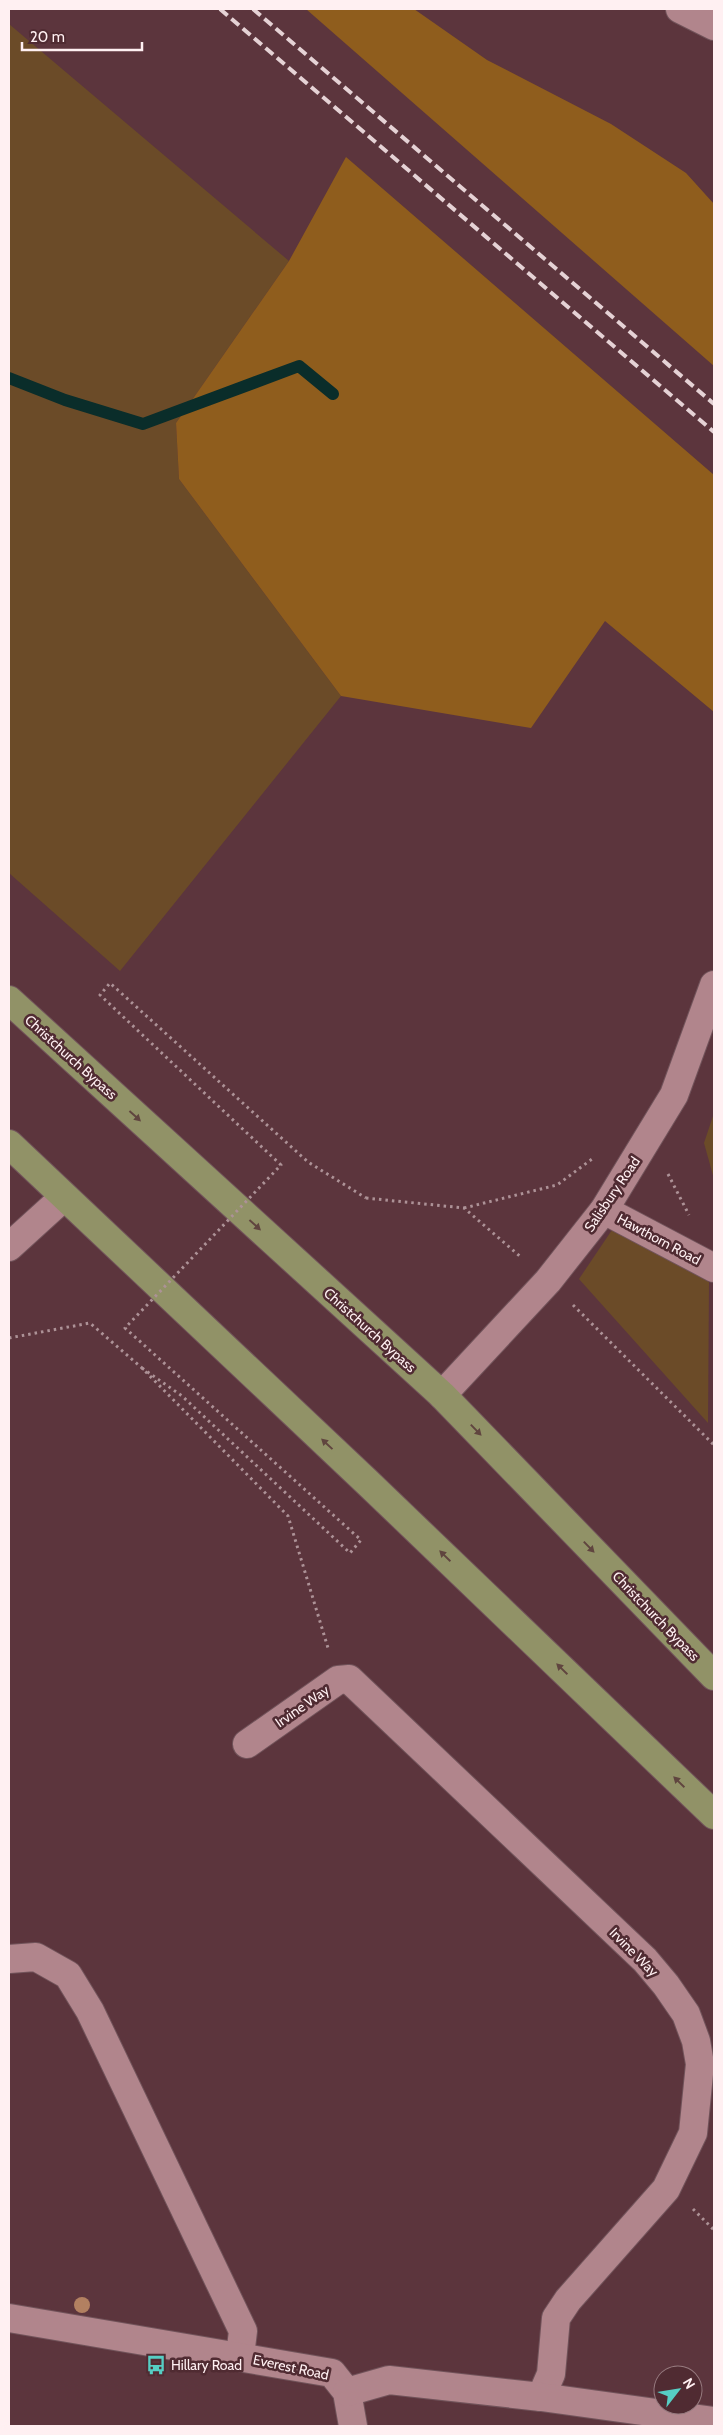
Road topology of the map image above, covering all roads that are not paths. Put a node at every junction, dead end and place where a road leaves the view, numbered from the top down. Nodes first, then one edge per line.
1 (680, 9) edge
2 (714, 26) edge
3 (714, 985) edge
4 (9, 1000) edge
5 (9, 1144) edge
6 (64, 1197) junction
7 (604, 1210) junction
8 (9, 1247) edge
9 (714, 1268) edge
10 (442, 1396) junction
11 (714, 1676) edge
12 (247, 1744) dead end
13 (714, 1815) edge
14 (9, 1959) edge
15 (9, 2318) edge
16 (240, 2356) junction
17 (347, 2392) junction
18 (541, 2397) junction
19 (714, 2421) edge
20 (353, 2426) edge

1 - 2 street
3 - 7 street, Salisbury Road
4 -> 10 main road, Christchurch Bypass
5 - 6 main road
6 - 8 street
13 -> 6 main road
7 - 9 street, Hawthorn Road
7 - 10 street, Salisbury Road
10 -> 11 main road, Christchurch Bypass
12 - 18 street, Irvine Way
14 - 16 street
15 - 16 street, Everest Road
16 - 17 street, Everest Road
17 - 18 street
17 - 20 street
18 - 19 street

